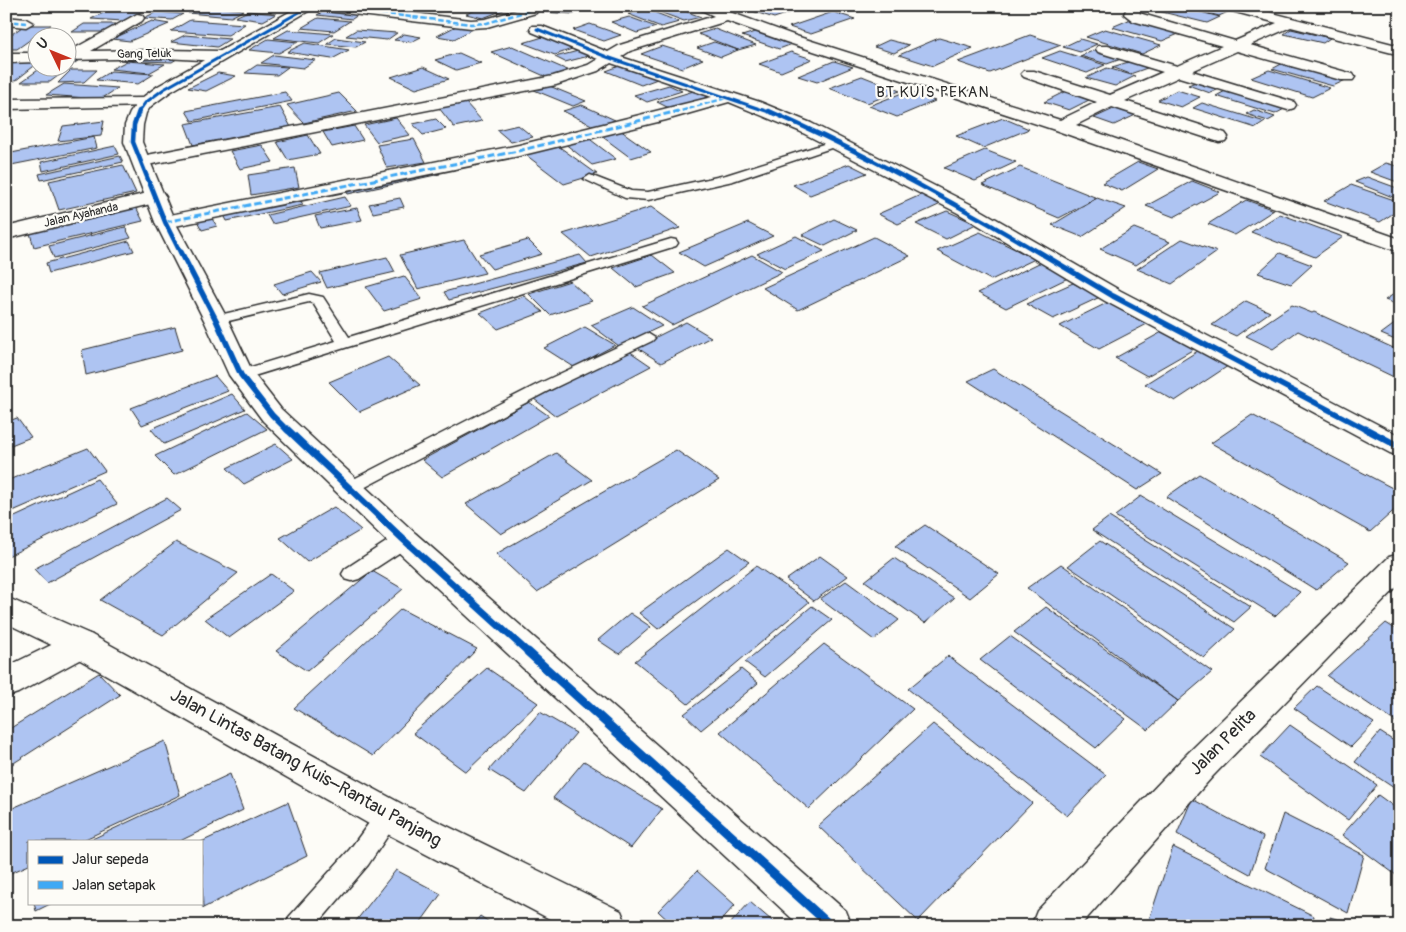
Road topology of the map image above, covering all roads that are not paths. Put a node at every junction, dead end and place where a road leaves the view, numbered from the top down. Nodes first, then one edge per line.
1 (310, 6) edge
2 (318, 6) edge
3 (700, 6) edge
4 (1147, 6) edge
5 (1229, 6) edge
6 (530, 10) dead end
7 (725, 17) junction
8 (137, 18) dead end
9 (6, 21) edge
10 (1290, 22) junction
11 (26, 24) dead end
12 (537, 29) dead end
13 (1233, 46) junction
14 (1103, 49) dead end
15 (78, 51) edge
16 (1400, 51) edge
17 (78, 56) edge
18 (220, 56) junction
19 (28, 57) edge
20 (607, 57) junction
21 (6, 58) edge
22 (1176, 72) junction
23 (1029, 74) dead end
24 (1347, 77) dead end
25 (729, 97) junction
26 (1113, 100) junction
27 (145, 103) junction
28 (6, 104) edge
29 (1288, 105) dead end
30 (1061, 126) junction
31 (1219, 137) dead end
32 (836, 143) junction
33 (142, 162) junction
34 (590, 178) dead end
35 (160, 209) junction
36 (6, 233) edge
37 (671, 243) dead end
38 (1400, 246) edge
39 (216, 320) junction
40 (647, 338) dead end
41 (346, 344) junction
42 (241, 375) junction
43 (1400, 447) edge
44 (350, 488) junction
45 (404, 540) junction
46 (1400, 565) edge
47 (352, 574) dead end
48 (6, 609) edge
49 (80, 644) junction
50 (6, 683) edge
51 (390, 816) junction
52 (298, 926) edge
53 (606, 926) edge
54 (831, 926) edge
55 (1052, 926) edge

1 - 18 street
2 - 6 street
3 - 7 street
4 - 13 street
5 - 10 street
7 - 20 street
7 - 30 street
8 - 15 street
9 - 11 street
10 - 13 street
10 - 16 street
12 - 20 street
13 - 22 street
13 - 24 street
14 - 22 street
17 - 18 street, Gang Teluk
18 - 27 street
19 - 21 street
20 - 25 street
20 - 33 street
22 - 26 street
22 - 29 street
23 - 26 street
25 - 32 street
25 - 35 street, Jalan Ayahanda
26 - 30 street
26 - 31 street
27 - 28 street
27 - 33 street
30 - 38 street
32 - 34 lane
32 - 43 street
33 - 35 street
35 - 36 street, Jalan Ayahanda
35 - 39 street
37 - 41 lane
39 - 41 lane
39 - 42 street
40 - 44 lane
41 - 42 lane
42 - 44 street
44 - 45 street
45 - 47 lane
45 - 54 street
46 - 55 street, Jalan Pelita
48 - 49 street, Jalan Lintas Batang Kuis–Rantau Panjang
49 - 50 street
49 - 51 street, Jalan Lintas Batang Kuis–Rantau Panjang
51 - 52 lane
51 - 53 street, Jalan Lintas Batang Kuis–Rantau Panjang

